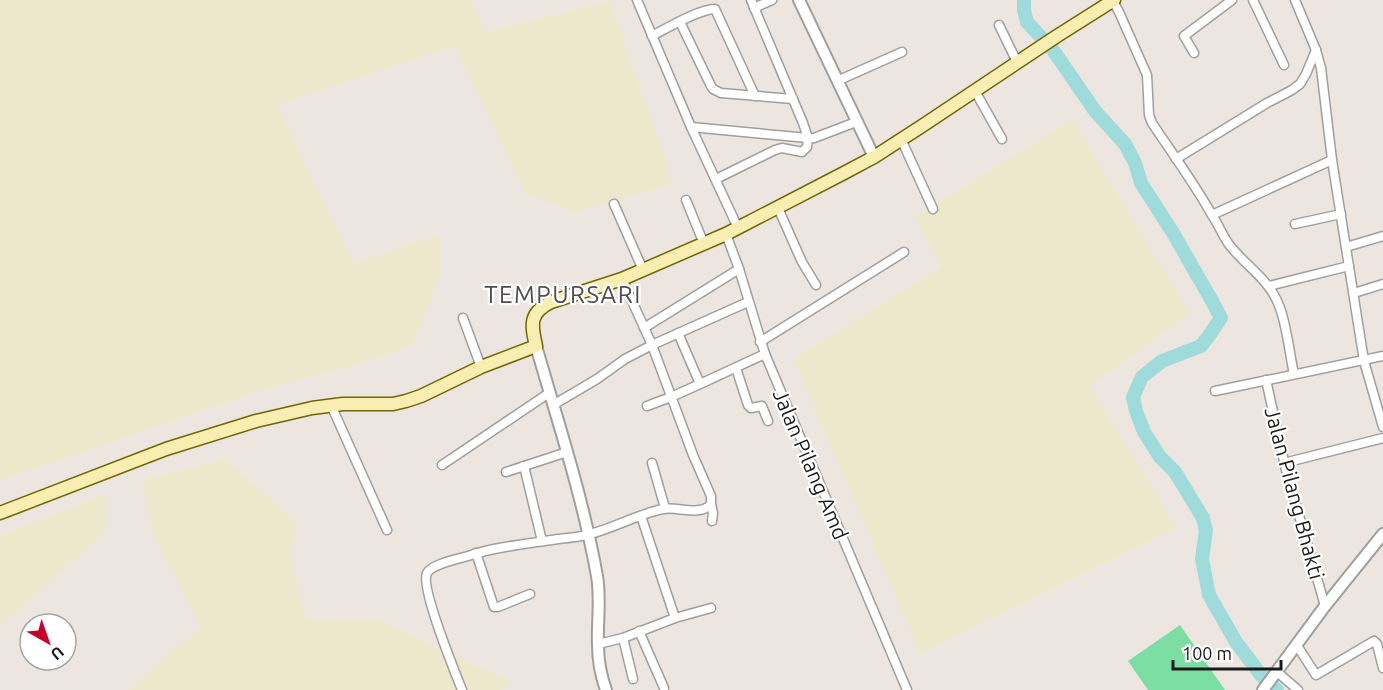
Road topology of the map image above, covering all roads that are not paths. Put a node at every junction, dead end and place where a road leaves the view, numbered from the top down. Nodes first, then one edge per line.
1 (772, 0) edge
2 (799, 0) edge
3 (1113, 0) edge
4 (1232, 0) edge
5 (1252, 0) edge
6 (1295, 0) edge
7 (639, 1) edge
8 (752, 4) edge
9 (1219, 4) edge
10 (680, 22) junction
11 (999, 25) dead end
12 (652, 36) junction
13 (1316, 50) junction
14 (902, 52) dead end
15 (1194, 53) dead end
16 (1017, 63) junction
17 (1284, 65) dead end
18 (837, 81) junction
19 (975, 91) junction
20 (755, 96) junction
21 (793, 99) junction
22 (856, 122) junction
23 (691, 127) junction
24 (808, 138) junction
25 (1002, 139) dead end
26 (901, 140) junction
27 (874, 157) junction
28 (1176, 159) junction
29 (1332, 160) junction
30 (716, 178) junction
31 (686, 200) dead end
32 (614, 204) dead end
33 (778, 208) junction
34 (933, 209) dead end
35 (1341, 214) junction
36 (1212, 215) junction
37 (1295, 225) dead end
38 (738, 228) junction
39 (726, 234) junction
40 (1383, 236) edge
41 (704, 244) junction
42 (1346, 247) junction
43 (904, 252) dead end
44 (1349, 266) junction
45 (739, 269) junction
46 (643, 270) junction
47 (622, 279) junction
48 (1383, 284) edge
49 (816, 285) dead end
50 (1269, 286) junction
51 (1354, 293) junction
52 (748, 302) junction
53 (463, 318) dead end
54 (644, 328) junction
55 (678, 333) junction
56 (760, 342) junction
57 (652, 345) junction
58 (536, 346) junction
59 (765, 354) junction
60 (1383, 356) edge
61 (1364, 361) junction
62 (481, 367) junction
63 (735, 368) junction
64 (1294, 374) junction
65 (1266, 380) junction
66 (700, 384) junction
67 (1215, 391) dead end
68 (549, 393) junction
69 (671, 397) junction
70 (331, 405) junction
71 (553, 405) junction
72 (647, 406) dead end
73 (768, 421) dead end
74 (1383, 427) edge
75 (1383, 438) edge
76 (567, 452) junction
77 (652, 462) dead end
78 (1284, 464) junction
79 (442, 465) dead end
80 (524, 466) junction
81 (506, 472) dead end
82 (711, 504) junction
83 (665, 508) junction
84 (0, 513) edge
85 (641, 516) junction
86 (712, 521) dead end
87 (387, 530) dead end
88 (1383, 534) edge
89 (589, 535) junction
90 (542, 541) junction
91 (476, 553) junction
92 (530, 594) dead end
93 (1325, 606) junction
94 (711, 608) dead end
95 (675, 618) junction
96 (639, 632) junction
97 (623, 638) junction
98 (598, 644) junction
99 (1296, 644) junction
100 (1383, 668) edge
101 (1275, 674) junction
102 (633, 680) dead end
103 (664, 688) dead end
104 (462, 690) edge
105 (606, 690) edge
106 (907, 690) edge
107 (1263, 690) edge
108 (1298, 690) edge

1 - 8 street
2 - 18 street
3 - 16 main road
3 - 28 street
4 - 9 street
5 - 17 street
6 - 13 street
7 - 12 street
8 - 21 street
9 - 15 street
10 - 12 street
10 - 20 street
10 - 20 street
11 - 16 street
12 - 23 street
13 - 28 street
13 - 29 street
14 - 18 street
16 - 19 main road
18 - 22 street
19 - 25 street
19 - 26 main road
20 - 21 street
21 - 24 street
22 - 24 street
22 - 27 street
23 - 24 street
23 - 30 street
24 - 30 street
26 - 27 main road
26 - 34 street
27 - 33 main road
28 - 36 street
29 - 35 street
29 - 36 street
30 - 38 street
31 - 41 street
32 - 46 street
33 - 38 main road
33 - 49 street
35 - 37 street
35 - 42 street
36 - 50 street
38 - 39 main road
39 - 41 main road
39 - 45 street, Jalan Pilang Amd
40 - 42 street
41 - 46 main road
42 - 44 street
43 - 56 street
44 - 50 street
44 - 51 street
45 - 52 street, Jalan Pilang Amd
45 - 54 street
46 - 47 main road
47 - 54 street
47 - 58 main road
48 - 51 street
50 - 64 street
51 - 61 street
52 - 55 street
52 - 56 street, Jalan Pilang Amd
53 - 62 street
54 - 57 street
55 - 57 street
55 - 66 street
56 - 59 street, Jalan Pilang Amd
57 - 69 street
57 - 71 street
58 - 62 main road
58 - 68 street
59 - 63 street
59 - 106 street, Jalan Pilang Amd
60 - 61 street
61 - 64 street
61 - 74 street
62 - 70 main road
63 - 66 street
63 - 73 street
64 - 65 street
65 - 67 street
65 - 78 street, Jalan Pilang Bhakti
66 - 69 street
68 - 71 street
68 - 79 street
69 - 72 street
69 - 82 street
70 - 84 main road
70 - 87 street
71 - 76 street
75 - 78 street
76 - 80 street
76 - 89 street
77 - 83 street
78 - 93 street, Jalan Pilang Bhakti
80 - 81 street
80 - 90 street
82 - 83 street
82 - 86 street
83 - 85 street
85 - 89 street
85 - 95 street
88 - 93 street
89 - 90 street
89 - 98 street
90 - 91 street
91 - 92 street
91 - 104 street
93 - 99 street
94 - 95 street
95 - 96 street
96 - 97 street
96 - 103 street
97 - 98 street
97 - 102 street
98 - 105 street
99 - 100 street
99 - 101 street
101 - 107 street
101 - 108 street

